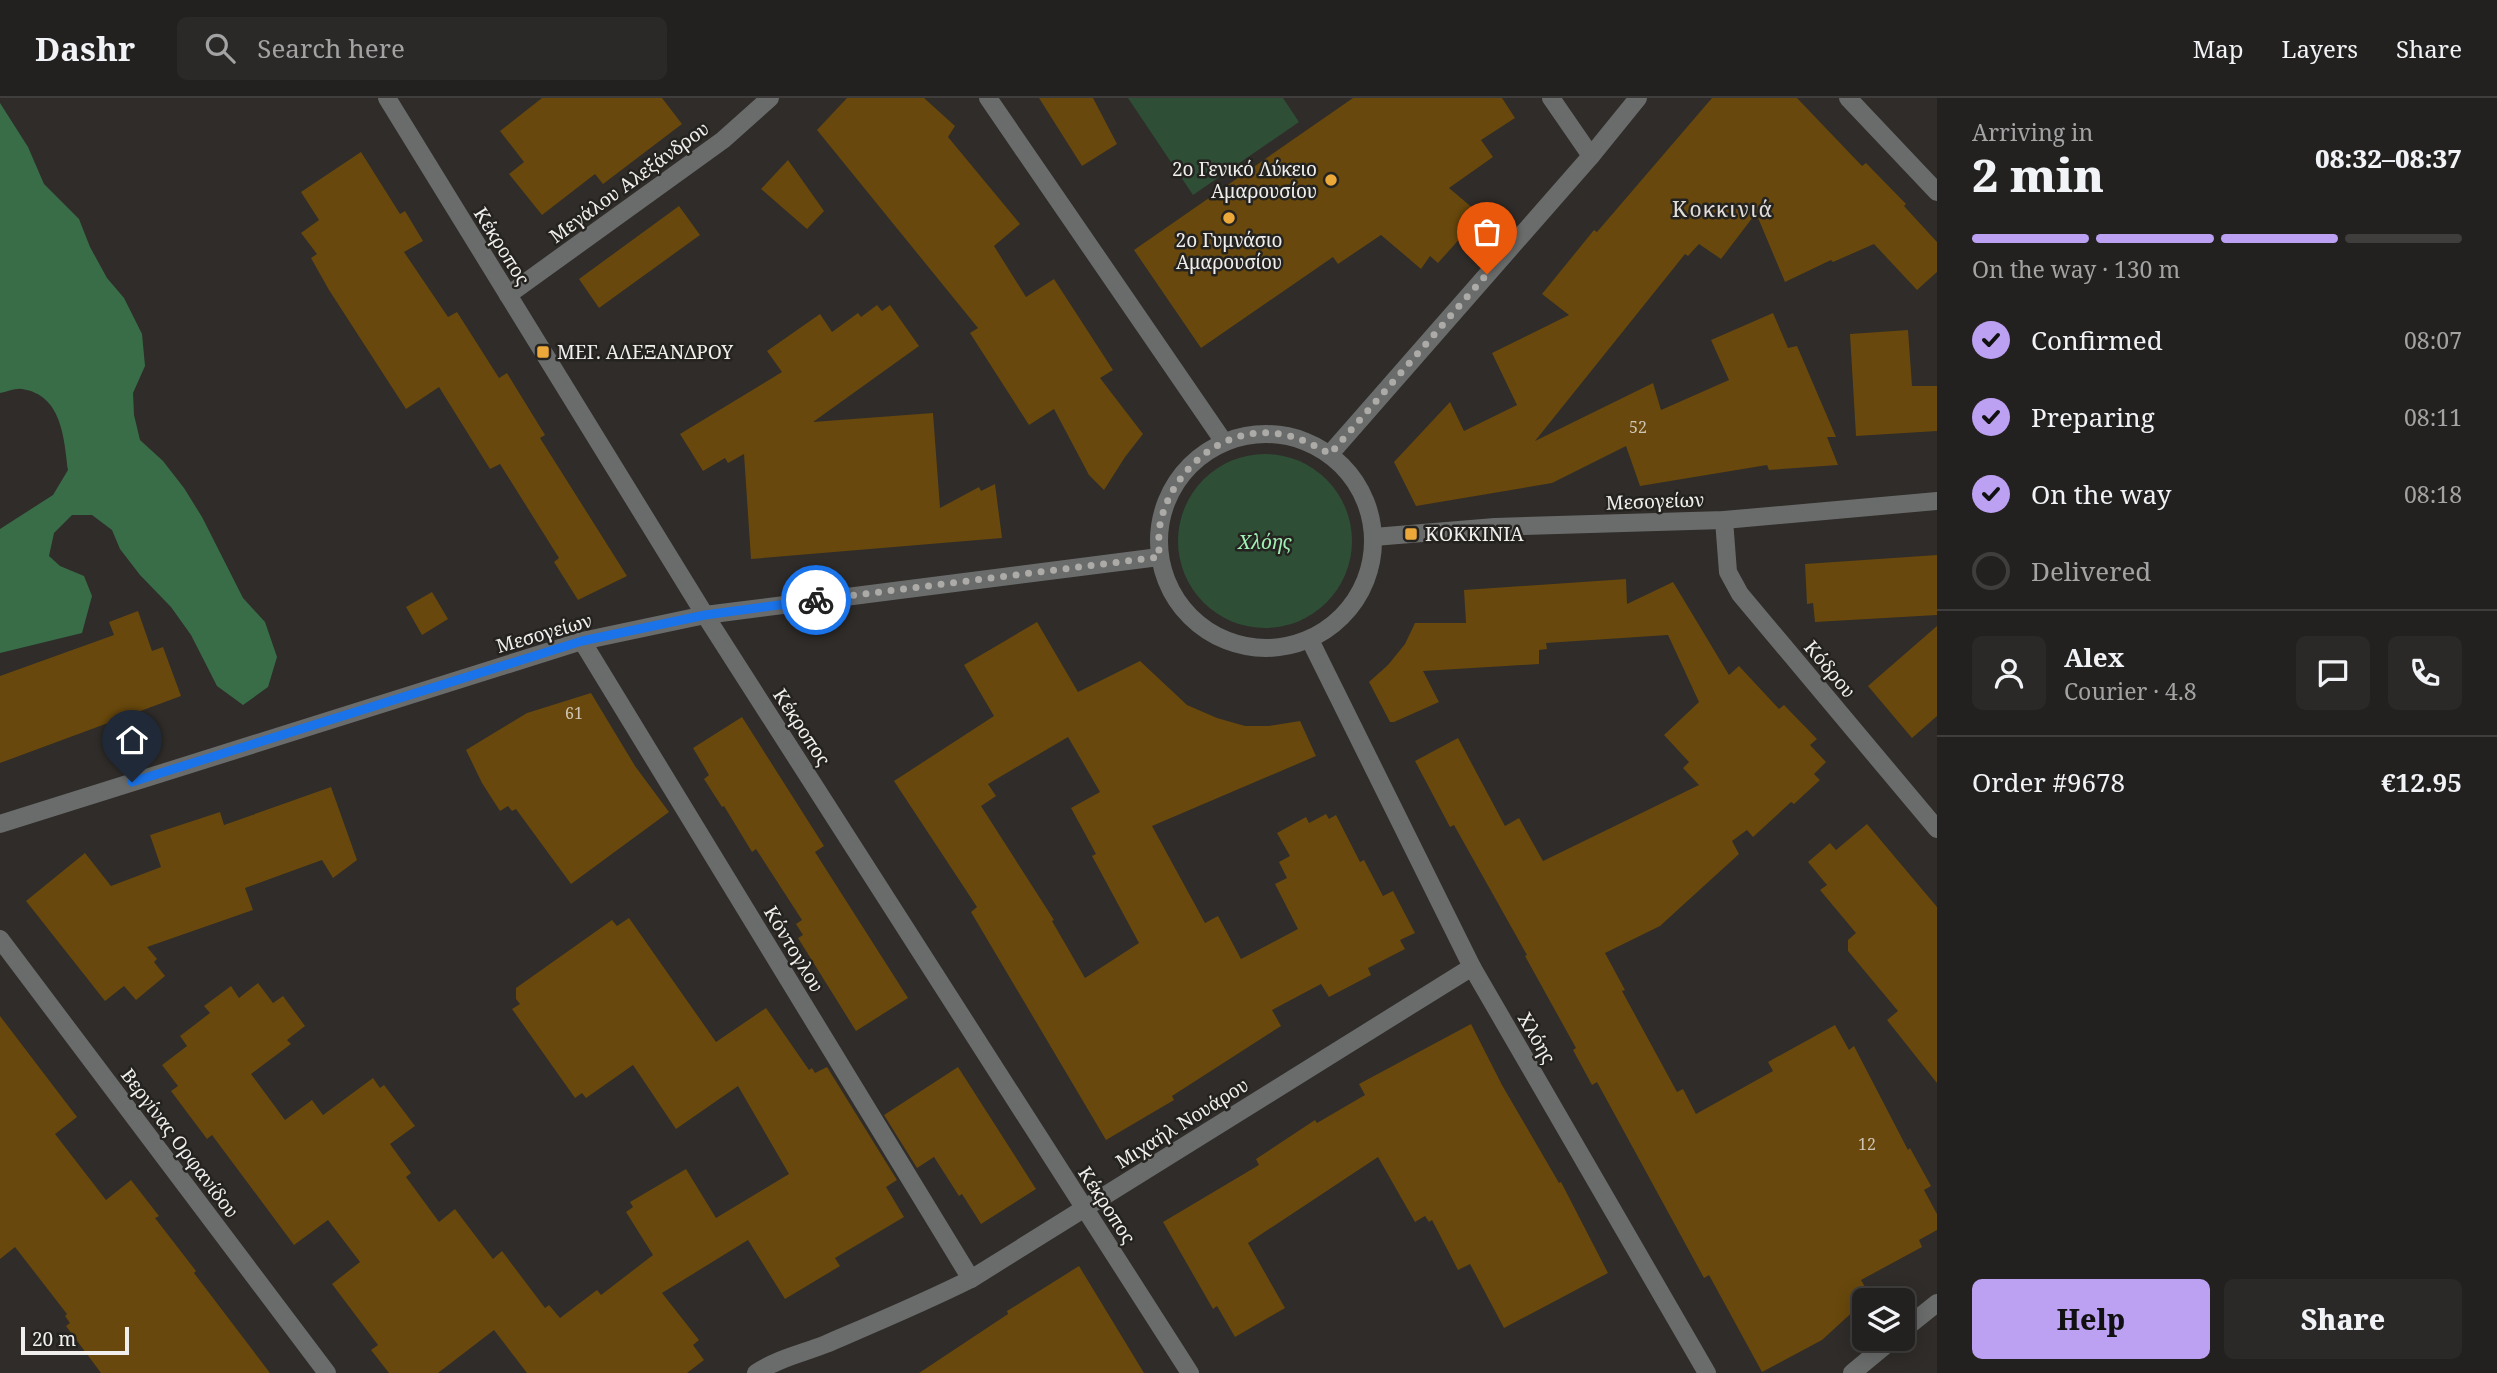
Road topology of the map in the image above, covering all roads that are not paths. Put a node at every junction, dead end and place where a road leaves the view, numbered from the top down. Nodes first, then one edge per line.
1 (387, 98) edge
2 (770, 98) edge
3 (988, 98) edge
4 (1551, 98) edge
5 (1638, 98) edge
6 (1848, 98) edge
7 (1591, 156) junction
8 (1937, 192) edge
9 (508, 295) junction
10 (1224, 442) junction
11 (1330, 454) junction
12 (1937, 501) edge
13 (1724, 520) junction
14 (1374, 537) junction
15 (1159, 557) junction
16 (705, 615) junction
17 (1310, 640) junction
18 (582, 641) junction
19 (0, 824) edge
20 (1937, 829) edge
21 (0, 939) edge
22 (1472, 967) junction
23 (1084, 1208) junction
24 (971, 1279) junction
25 (1937, 1303) edge
26 (1915, 1321) edge
27 (1879, 1351) edge
28 (777, 1367) edge
29 (327, 1373) edge
30 (756, 1373) edge
31 (1190, 1373) edge
32 (1707, 1373) edge
33 (1852, 1373) edge

1 - 9 street, Κέκροπος
2 - 9 street, Μεγάλου Αλεξάνδρου
3 - 10 street
4 - 7 street
5 - 7 street
6 - 8 street
7 - 11 street
9 - 16 street, Κέκροπος
10 - 11 street
10 - 15 street
11 - 14 street
12 - 13 street, Μεσογείων
13 - 14 street, Μεσογείων
13 - 20 street, Κόδρου
14 - 17 street
15 - 16 street, Μεσογείων
15 - 17 street
16 - 18 street, Μεσογείων
16 - 23 street, Κέκροπος
17 - 22 street, Χλόης
18 - 19 street, Μεσογείων
18 - 24 street, Κόντογλου
21 - 29 street, Βεργίνας Ορφανίδου
22 - 23 street, Μιχαήλ Νουάρου
22 - 32 street, Χλόης
23 - 24 street, Μιχαήλ Νουάρου
23 - 31 street, Κέκροπος
24 - 28 street, Μιχαήλ Νουάρου
25 - 26 street
27 - 33 street
28 - 30 street, Μιχαήλ Νουάρου

